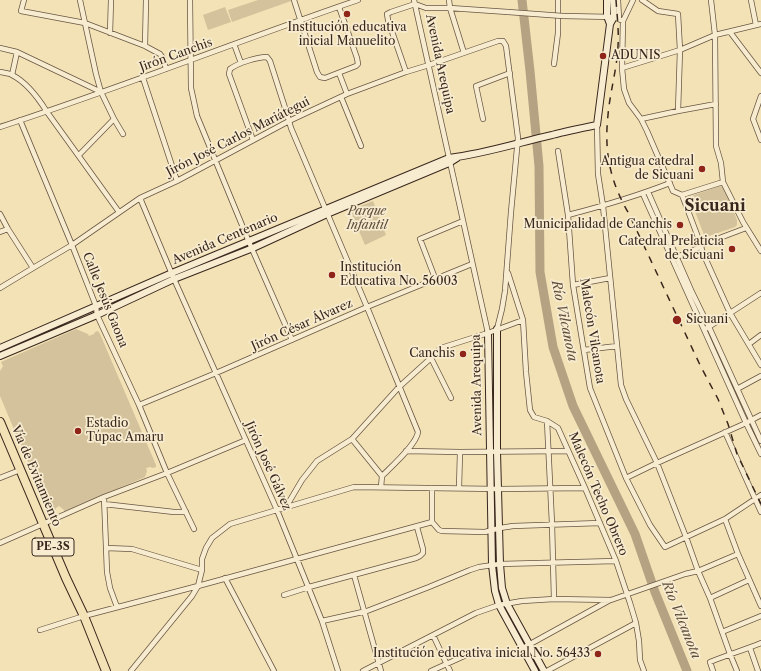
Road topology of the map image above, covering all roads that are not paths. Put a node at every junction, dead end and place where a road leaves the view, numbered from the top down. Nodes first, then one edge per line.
1 (24, 0) edge
2 (80, 0) edge
3 (111, 0) edge
4 (146, 0) edge
5 (190, 0) edge
6 (294, 0) edge
7 (355, 0) edge
8 (450, 0) edge
9 (558, 0) edge
10 (607, 0) edge
11 (613, 0) edge
12 (618, 0) edge
13 (633, 0) edge
14 (642, 0) edge
15 (711, 0) edge
16 (752, 0) edge
17 (414, 2) edge
18 (339, 7) junction
19 (450, 8) junction
20 (616, 18) junction
21 (300, 20) junction
22 (85, 23) junction
23 (759, 25) edge
24 (730, 32) junction
25 (110, 33) junction
26 (716, 35) junction
27 (234, 44) junction
28 (145, 46) junction
29 (0, 48) edge
30 (680, 50) junction
31 (17, 52) junction
32 (464, 53) junction
33 (191, 60) junction
34 (241, 63) junction
35 (554, 64) dead end
36 (428, 65) junction
37 (622, 68) junction
38 (166, 69) junction
39 (0, 72) edge
40 (406, 72) junction
41 (339, 73) junction
42 (761, 73) edge
43 (510, 74) junction
44 (12, 75) junction
45 (143, 78) junction
46 (101, 92) junction
47 (347, 94) junction
48 (761, 96) edge
49 (341, 97) junction
50 (716, 104) junction
51 (678, 111) junction
52 (47, 112) junction
53 (641, 119) junction
54 (20, 120) junction
55 (114, 120) junction
56 (483, 120) dead end
57 (289, 121) junction
58 (597, 125) junction
59 (0, 127) edge
60 (123, 134) dead end
61 (253, 140) junction
62 (761, 140) edge
63 (517, 144) junction
64 (361, 146) dead end
65 (558, 151) dead end
66 (79, 155) junction
67 (216, 160) junction
68 (449, 160) junction
69 (177, 180) junction
70 (724, 182) junction
71 (670, 183) junction
72 (646, 193) junction
73 (682, 195) junction
74 (140, 198) junction
75 (603, 206) junction
76 (119, 212) junction
77 (326, 212) junction
78 (0, 214) edge
79 (568, 214) junction
80 (463, 221) junction
81 (746, 228) junction
82 (8, 229) junction
83 (0, 232) edge
84 (250, 242) junction
85 (72, 245) junction
86 (701, 245) junction
87 (253, 248) junction
88 (761, 251) edge
89 (677, 257) junction
90 (472, 264) junction
91 (33, 268) junction
92 (507, 270) junction
93 (173, 276) junction
94 (435, 278) junction
95 (610, 278) junction
96 (573, 285) junction
97 (0, 288) edge
98 (761, 293) edge
99 (96, 306) junction
100 (367, 307) junction
101 (730, 313) junction
102 (97, 315) junction
103 (523, 320) junction
104 (710, 327) junction
105 (497, 329) junction
106 (704, 330) junction
107 (488, 332) junction
108 (761, 336) edge
109 (292, 340) junction
110 (749, 344) junction
111 (617, 346) junction
112 (0, 348) edge
113 (584, 350) junction
114 (0, 356) edge
115 (431, 358) junction
116 (761, 365) edge
117 (216, 373) junction
118 (761, 376) edge
119 (399, 387) junction
120 (738, 389) junction
121 (451, 398) dead end
122 (139, 405) junction
123 (761, 415) edge
124 (752, 420) junction
125 (547, 421) junction
126 (0, 422) edge
127 (746, 423) junction
128 (725, 432) junction
129 (352, 439) junction
130 (246, 440) junction
131 (761, 441) edge
132 (406, 451) junction
133 (568, 451) junction
134 (460, 452) junction
135 (490, 452) junction
136 (497, 452) junction
137 (549, 452) junction
138 (761, 454) edge
139 (657, 463) junction
140 (20, 470) junction
141 (167, 473) junction
142 (382, 476) junction
143 (0, 478) edge
144 (626, 478) junction
145 (381, 487) junction
146 (432, 488) junction
147 (459, 488) junction
148 (585, 488) junction
149 (490, 489) junction
150 (550, 489) junction
151 (499, 490) junction
152 (761, 495) edge
153 (104, 497) junction
154 (755, 499) junction
155 (104, 504) junction
156 (286, 507) junction
157 (277, 510) junction
158 (186, 512) junction
159 (761, 512) edge
160 (725, 519) junction
161 (432, 522) junction
162 (600, 523) junction
163 (43, 524) junction
164 (552, 524) junction
165 (416, 526) junction
166 (500, 528) junction
167 (194, 529) dead end
168 (491, 530) junction
169 (686, 537) junction
170 (0, 543) edge
171 (106, 548) junction
172 (738, 554) junction
173 (297, 559) junction
174 (616, 561) junction
175 (553, 562) junction
176 (500, 564) junction
177 (492, 565) junction
178 (202, 570) junction
179 (698, 571) junction
180 (354, 575) junction
181 (225, 578) junction
182 (750, 580) junction
183 (198, 586) junction
184 (309, 587) junction
185 (627, 594) junction
186 (284, 596) dead end
187 (710, 598) junction
188 (554, 599) junction
189 (611, 600) junction
190 (507, 604) junction
191 (499, 605) junction
192 (761, 606) edge
193 (117, 607) junction
194 (364, 611) junction
195 (84, 616) junction
196 (761, 616) edge
197 (322, 621) junction
198 (636, 623) junction
199 (40, 630) dead end
200 (722, 632) junction
201 (433, 635) junction
202 (761, 642) edge
203 (526, 646) junction
204 (750, 648) junction
205 (473, 652) dead end
206 (730, 654) junction
207 (379, 663) junction
208 (447, 664) junction
209 (106, 671) edge
210 (131, 671) edge
211 (274, 671) edge
212 (338, 671) edge
213 (363, 671) edge
214 (381, 671) edge
215 (431, 671) edge
216 (450, 671) edge
217 (535, 671) edge
218 (546, 671) edge
219 (644, 671) edge
220 (713, 671) edge
221 (737, 671) edge
222 (758, 671) edge

1 - 22 street
2 - 22 street
3 - 25 street
4 - 28 street
5 - 33 street
6 - 21 street
7 - 18 street, Jirón Canchis
8 - 19 street
9 - 35 street
10 - 20 street
11 - 20 street
12 - 20 street
13 - 20 street
14 - 30 street
15 - 26 street
16 - 23 street
17 - 19 street
17 - 36 street, Avenida Arequipa
17 - 40 street
18 - 21 street, Jirón Canchis
18 - 41 street
19 - 20 street, bridge
19 - 32 street
20 - 37 street
20 - 58 street
21 - 27 street, Jirón Canchis
21 - 41 street
22 - 25 street
22 - 46 street
23 - 24 street
24 - 26 street
24 - 42 street
25 - 28 street
26 - 30 street
26 - 50 street
27 - 33 street, Jirón Canchis
27 - 34 street
28 - 38 street
29 - 31 street
30 - 37 street
30 - 51 street
31 - 44 street
31 - 46 street
32 - 36 street, Jirón José Carlos Mariátegui
32 - 43 street, Jirón José Carlos Mariátegui
33 - 38 street, Jirón Canchis
33 - 67 street
34 - 57 street
34 - 61 street
36 - 40 street, Jirón José Carlos Mariátegui
36 - 68 street, Avenida Arequipa
37 - 53 street
38 - 45 street, Jirón Canchis
39 - 44 street
40 - 47 street, Jirón José Carlos Mariátegui
41 - 47 street
43 - 56 street
43 - 63 street
44 - 52 street
45 - 46 street, Jirón Canchis
45 - 69 street
46 - 52 street, Jirón Canchis
46 - 55 street
47 - 49 street, Jirón José Carlos Mariátegui
48 - 62 street
49 - 57 street, Jirón José Carlos Mariátegui
49 - 64 street
50 - 51 street
50 - 70 street
51 - 53 street
52 - 54 street, Jirón Canchis
52 - 66 street
53 - 71 street
54 - 59 street, Jirón Canchis
54 - 85 street, Calle Jesús Gaona
55 - 60 street
55 - 66 street
57 - 61 street, Jirón José Carlos Mariátegui
57 - 77 street
58 - 63 street
58 - 75 street
61 - 67 street, Jirón José Carlos Mariátegui
63 - 68 street
63 - 92 street
65 - 79 street, Malecón Vilcanota
66 - 76 street
67 - 69 street, Jirón José Carlos Mariátegui
67 - 84 street
68 - 77 street
68 - 80 street, Avenida Arequipa
69 - 74 street, Jirón José Carlos Mariátegui
70 - 73 street
70 - 81 street
71 - 72 street
71 - 73 street
72 - 75 street
72 - 89 street
72 - 106 street
73 - 86 street
74 - 76 street, Jirón José Carlos Mariátegui
74 - 93 street, Jirón José Gálvez
75 - 79 street
75 - 95 street
76 - 85 street, Jirón José Carlos Mariátegui
77 - 84 street, Avenida Centenario
77 - 87 street
77 - 100 street
78 - 82 street
79 - 96 street, Malecón Vilcanota
80 - 90 street, Avenida Arequipa
80 - 94 street
81 - 86 street
81 - 88 street
82 - 83 street
82 - 91 street
84 - 87 street
84 - 93 street, Avenida Centenario
85 - 91 street, Jirón José Carlos Mariátegui
85 - 99 street, Calle Jesús Gaona
86 - 89 street
86 - 101 street
87 - 93 street
87 - 109 street
89 - 104 street
90 - 94 street, Jirón César Álvarez
90 - 107 street, Avenida Arequipa
91 - 97 street, Jirón José Carlos Mariátegui
92 - 103 street, Malecón Techo Obrero
92 - 105 street
93 - 99 street, Avenida Centenario
93 - 102 street
93 - 117 street, Jirón José Gálvez
94 - 100 street, Jirón César Álvarez
95 - 96 street
95 - 111 street
96 - 113 street, Malecón Vilcanota
98 - 101 street
99 - 102 street, Calle Jesús Gaona
99 - 112 street, Avenida Centenario
100 - 109 street, Jirón César Álvarez
100 - 119 street
101 - 104 street
101 - 110 street
102 - 114 street
102 - 122 street, Calle Jesús Gaona
103 - 105 street
103 - 125 street, Malecón Techo Obrero
104 - 106 street
104 - 120 street
105 - 107 street
105 - 136 street, Avenida Arequipa
106 - 127 street
107 - 115 street
107 - 135 street, Avenida Arequipa
108 - 110 street
109 - 117 street, Jirón César Álvarez
110 - 116 street
111 - 113 street
111 - 139 street
113 - 144 street, Malecón Vilcanota
115 - 119 street
115 - 121 street
117 - 122 street, Jirón César Álvarez
117 - 130 street, Jirón José Gálvez
118 - 120 street
119 - 129 street
119 - 132 street
120 - 124 street
122 - 141 street, Calle Jesús Gaona
123 - 124 street
124 - 127 street
124 - 131 street
125 - 133 street, Malecón Techo Obrero
125 - 137 street
126 - 140 highway, Vía de Evitamiento / PE-3S
127 - 128 street
127 - 138 street
128 - 139 street
128 - 154 street
129 - 142 street
129 - 156 street
130 - 141 street
130 - 157 street, Jirón José Gálvez
132 - 134 street
132 - 142 street
133 - 137 street
133 - 148 street, Malecón Techo Obrero
134 - 135 street
134 - 147 street
135 - 136 street
135 - 149 street, Avenida Arequipa
136 - 137 street
136 - 151 street, Avenida Arequipa
137 - 150 street
139 - 144 street
139 - 169 street
140 - 143 street
140 - 163 highway, Vía de Evitamiento / PE-3S
141 - 153 street
141 - 158 street, Calle Jesús Gaona
142 - 145 street
144 - 169 street, Malecón Vilcanota
145 - 146 street
145 - 156 street
146 - 147 street
146 - 161 street
147 - 149 street
148 - 150 street
148 - 162 street, Malecón Techo Obrero
149 - 151 street
149 - 168 street, Avenida Arequipa
150 - 151 street
150 - 164 street
151 - 166 street, Avenida Arequipa
152 - 154 street
153 - 155 street
153 - 163 street
154 - 159 street
154 - 160 street
155 - 158 street
155 - 171 street
156 - 157 street
157 - 173 street, Jirón José Gálvez
157 - 178 street
158 - 167 street, Calle Jesús Gaona
160 - 169 street
160 - 172 street
161 - 165 street
161 - 168 street
162 - 164 street
162 - 174 street, Malecón Techo Obrero
163 - 170 street
163 - 195 highway, Vía de Evitamiento / PE-3S
164 - 166 street
164 - 175 street
165 - 173 street
165 - 180 street
166 - 168 street
166 - 176 street, Avenida Arequipa
168 - 177 street, Avenida Arequipa
169 - 179 street
171 - 178 street
171 - 193 street
172 - 179 street
172 - 182 street
173 - 181 street
173 - 184 street, Jirón José Gálvez
174 - 175 street
174 - 185 street, Malecón Techo Obrero
175 - 176 street
175 - 188 street
176 - 177 street
176 - 190 street, Avenida Arequipa
177 - 191 street, Avenida Arequipa
177 - 194 street
178 - 183 street
179 - 185 street
179 - 187 street
180 - 184 street
180 - 194 street
181 - 183 street
181 - 211 street
182 - 187 street
182 - 192 street
183 - 193 street
183 - 210 street
184 - 186 street
184 - 197 street, Jirón José Gálvez
185 - 189 street
185 - 198 street, Malecón Techo Obrero
187 - 200 street
188 - 189 street
188 - 190 street
189 - 203 street
190 - 191 street
190 - 203 street, Avenida Arequipa
191 - 201 street
191 - 203 street, Avenida Arequipa
193 - 195 street
194 - 197 street
194 - 207 street
195 - 199 street
195 - 209 highway, Vía de Evitamiento / PE-3S
196 - 200 street
197 - 212 street, Jirón José Gálvez
198 - 218 street
198 - 219 street, Malecón Techo Obrero
200 - 206 street
201 - 207 street
201 - 208 street
202 - 204 street
203 - 217 street, Avenida Arequipa
203 - 218 street, Avenida Arequipa
204 - 206 street
204 - 222 street
205 - 208 street
206 - 220 street
206 - 221 street
207 - 213 street
207 - 214 street
208 - 215 street
208 - 216 street

